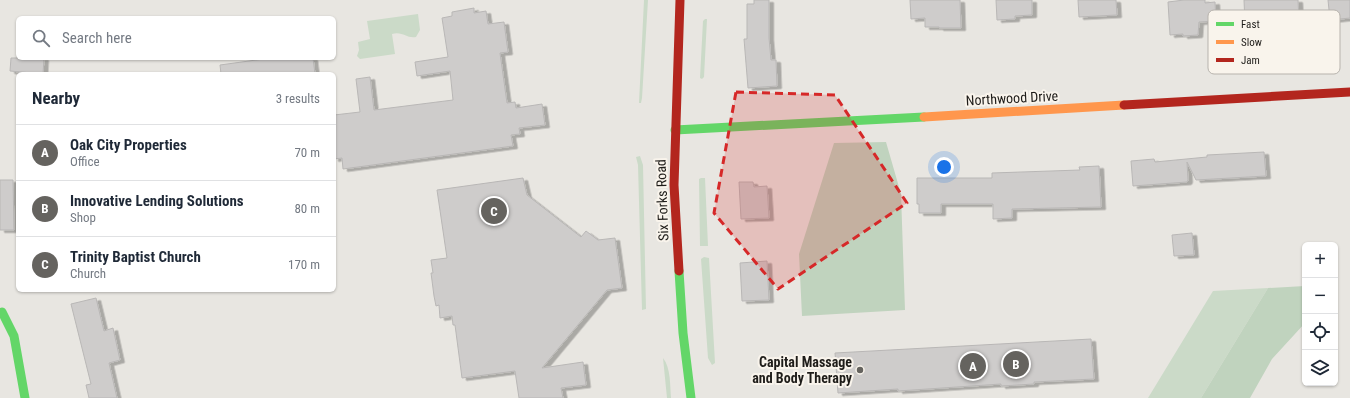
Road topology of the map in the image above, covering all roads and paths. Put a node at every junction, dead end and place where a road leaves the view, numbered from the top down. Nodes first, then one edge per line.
1 (680, 0) edge
2 (1350, 92) edge
3 (675, 130) junction
4 (2, 312) dead end
5 (24, 398) edge
6 (692, 398) edge

1 - 3 street, Six Forks Road
2 - 3 street, Northwood Drive
3 - 6 street, Six Forks Road
4 - 5 street

